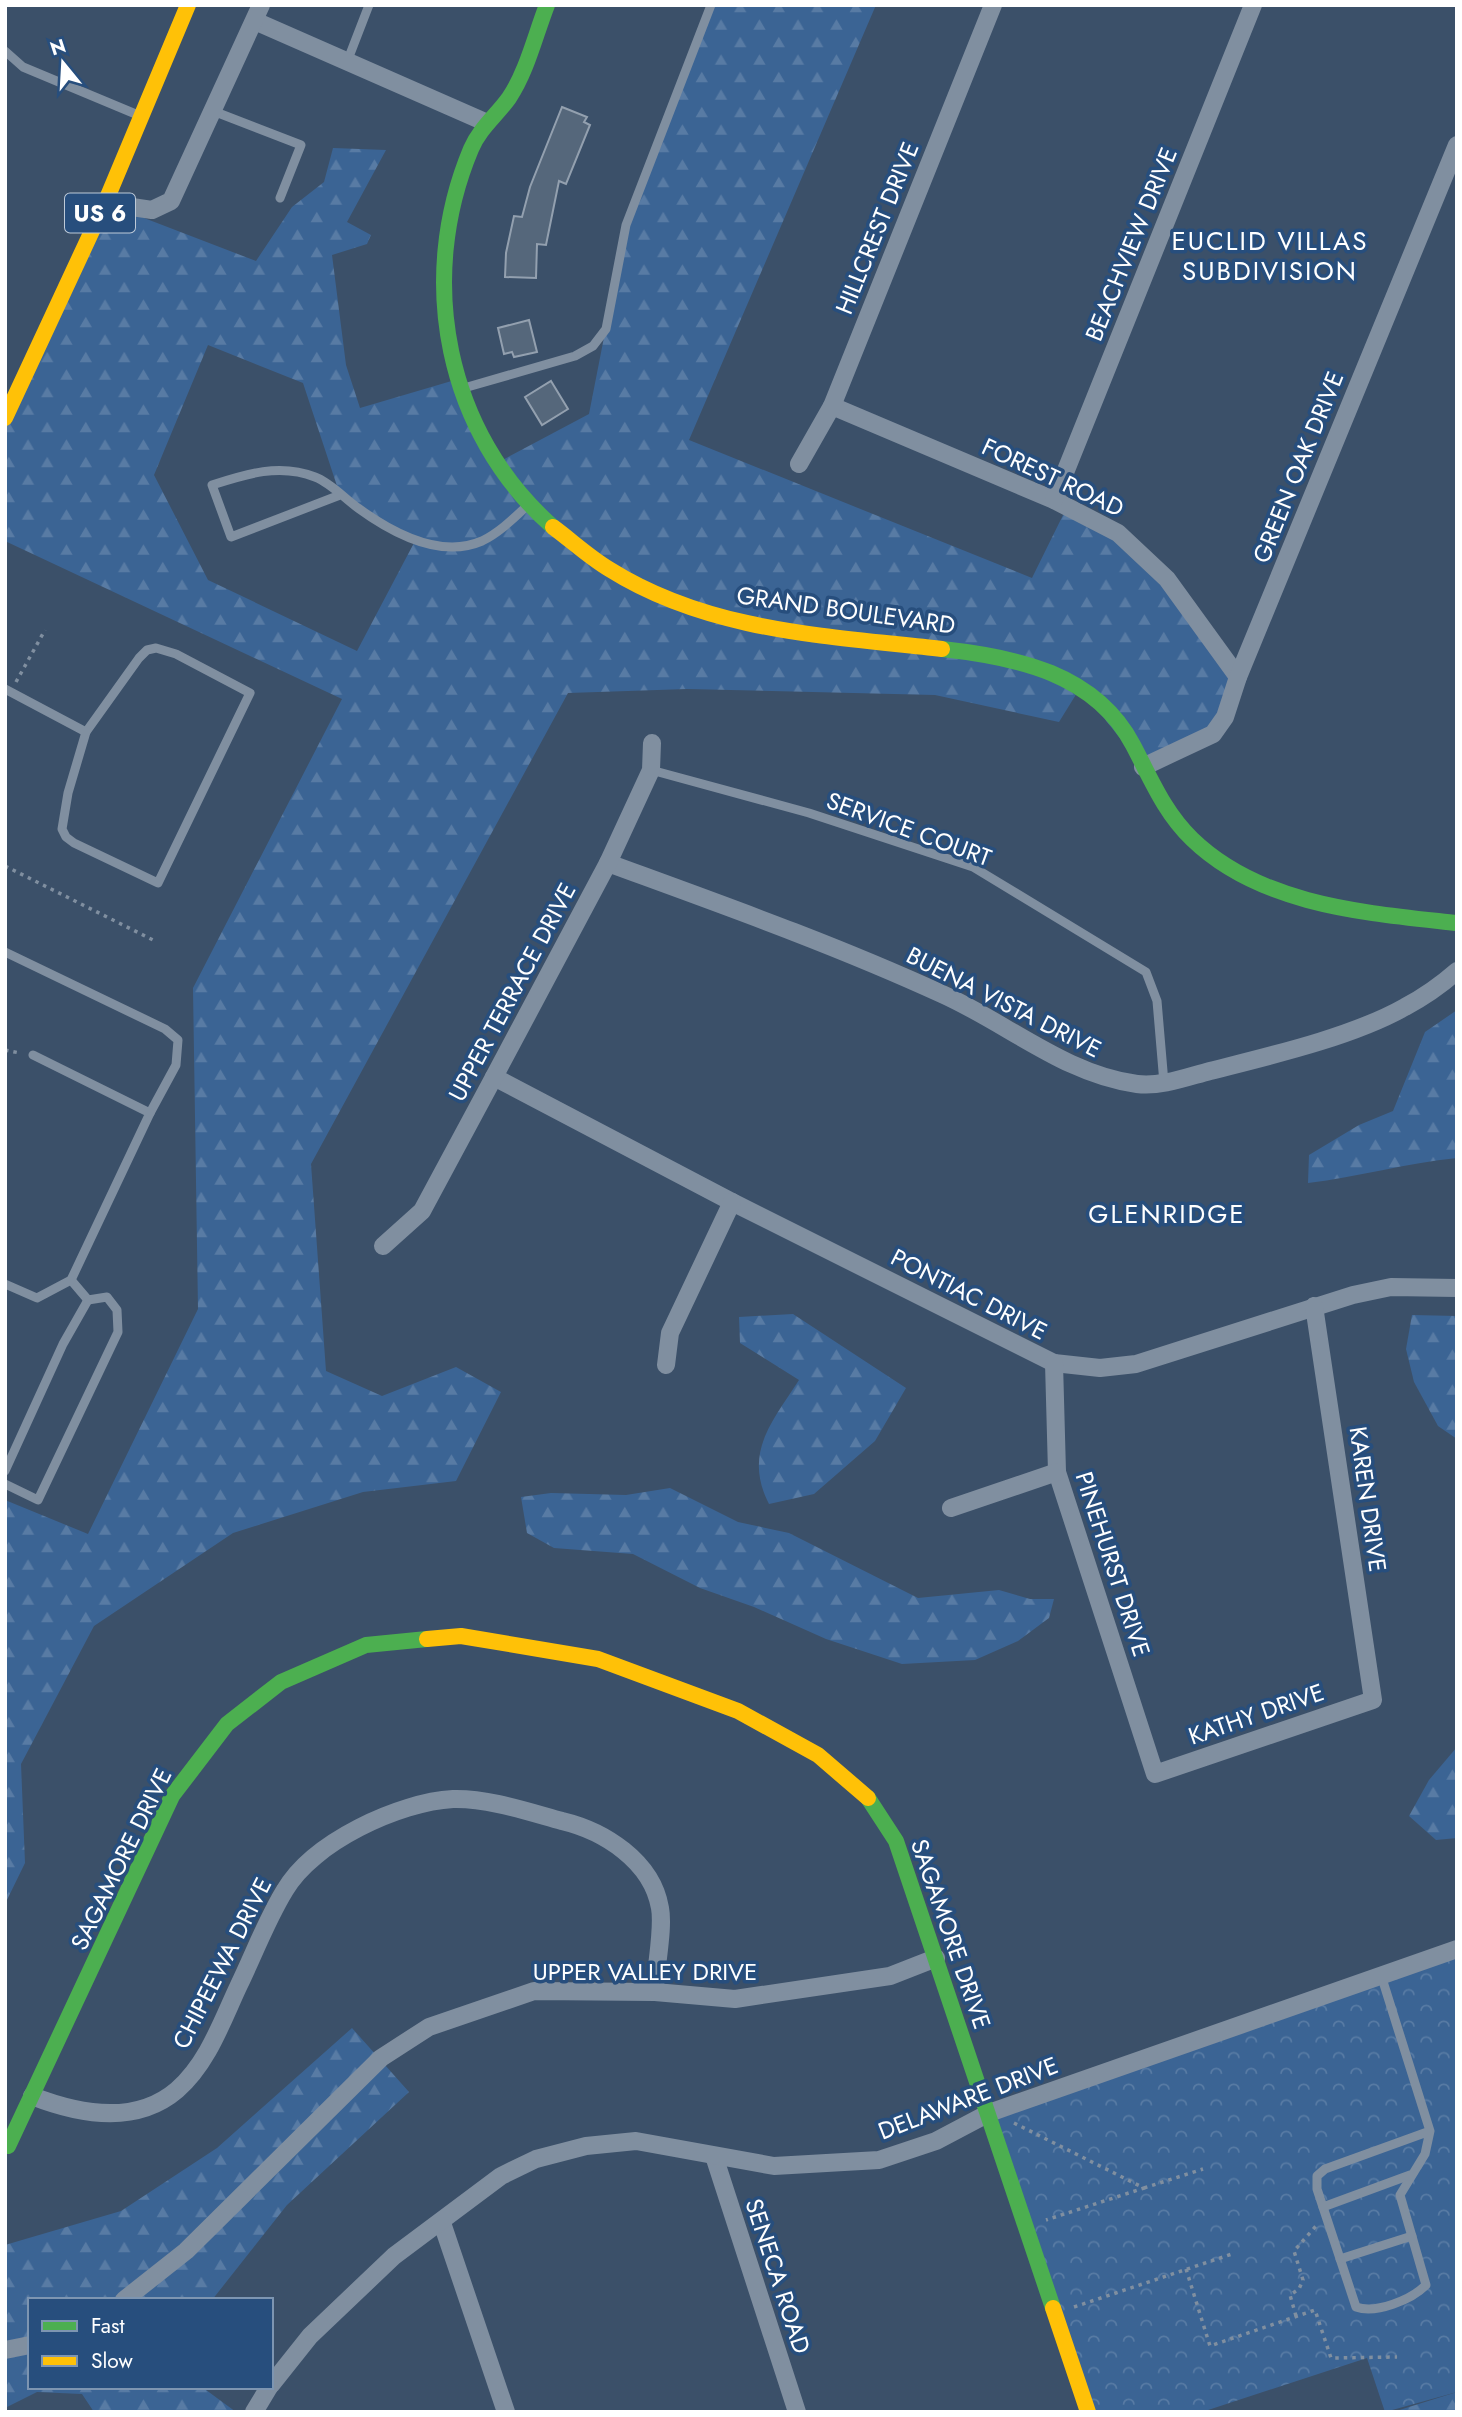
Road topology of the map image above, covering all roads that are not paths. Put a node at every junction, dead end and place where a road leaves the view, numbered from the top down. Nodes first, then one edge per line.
1 (188, 5) edge
2 (369, 5) edge
3 (547, 5) edge
4 (711, 5) edge
5 (993, 5) edge
6 (1253, 5) edge
7 (258, 13) edge
8 (7, 58) edge
9 (346, 62) junction
10 (213, 111) junction
11 (141, 116) junction
12 (485, 122) junction
13 (1457, 145) edge
14 (280, 198) dead end
15 (105, 203) junction
16 (458, 389) junction
17 (832, 406) junction
18 (5, 418) edge
19 (799, 464) dead end
20 (340, 495) junction
21 (1054, 500) junction
22 (528, 505) junction
23 (1238, 677) junction
24 (8, 690) edge
25 (86, 732) junction
26 (652, 743) dead end
27 (1143, 768) junction
28 (651, 770) junction
29 (608, 863) junction
30 (1457, 923) edge
31 (5, 952) edge
32 (1457, 971) edge
33 (33, 1055) dead end
34 (494, 1077) junction
35 (1164, 1083) junction
36 (150, 1113) junction
37 (732, 1202) junction
38 (383, 1246) dead end
39 (71, 1280) junction
40 (5, 1284) edge
41 (1457, 1287) edge
42 (88, 1300) junction
43 (1314, 1306) junction
44 (1054, 1363) junction
45 (666, 1365) dead end
46 (5, 1471) edge
47 (1057, 1472) junction
48 (5, 1484) edge
49 (951, 1508) dead end
50 (1373, 1700) joint
51 (1155, 1774) joint
52 (1457, 1949) edge
53 (936, 1958) junction
54 (1381, 1975) junction
55 (655, 1992) junction
56 (32, 2096) junction
57 (989, 2113) junction
58 (1430, 2131) junction
59 (8, 2146) dead end
60 (714, 2156) junction
61 (1412, 2174) junction
62 (1323, 2207) junction
63 (442, 2222) junction
64 (1412, 2236) junction
65 (1340, 2259) junction
66 (127, 2298) edge
67 (28, 2345) edge
68 (5, 2350) edge
69 (273, 2382) edge
70 (268, 2389) edge
71 (254, 2412) edge
72 (506, 2412) edge
73 (797, 2412) edge
74 (1088, 2412) edge

1 - 11 street, US 6
2 - 9 lane
3 - 12 street, GRAND BOULEVARD
4 - 16 lane
5 - 17 street, HILLCREST DRIVE
6 - 21 street, BEACHVIEW DRIVE
7 - 9 street
7 - 10 street
8 - 11 lane
9 - 12 street
10 - 14 lane
10 - 15 street
11 - 15 street, US 6
12 - 16 street, GRAND BOULEVARD
13 - 23 street, GREEN OAK DRIVE
15 - 18 street, US 6
16 - 22 street, GRAND BOULEVARD
17 - 19 street, HILLCREST DRIVE
17 - 21 street, FOREST ROAD
20 - 20 lane
20 - 22 lane
21 - 23 street, FOREST ROAD
22 - 27 street, GRAND BOULEVARD
23 - 27 street, GREEN OAK DRIVE
24 - 25 lane
25 - 25 lane
26 - 28 street, UPPER TERRACE DRIVE
27 - 30 street, GRAND BOULEVARD
28 - 29 street, UPPER TERRACE DRIVE
28 - 35 lane, SERVICE COURT
29 - 34 street, UPPER TERRACE DRIVE
29 - 35 street, BUENA VISTA DRIVE
31 - 36 lane
32 - 35 street, BUENA VISTA DRIVE
33 - 36 lane
34 - 37 street, PONTIAC DRIVE
34 - 38 street, UPPER TERRACE DRIVE
36 - 39 lane
37 - 44 street, PONTIAC DRIVE
37 - 45 street
39 - 40 lane
39 - 42 lane
41 - 43 street, PONTIAC DRIVE
42 - 46 lane
42 - 48 lane
43 - 44 street, PONTIAC DRIVE
43 - 50 street, KAREN DRIVE
44 - 47 street, PINEHURST DRIVE
47 - 49 street
47 - 51 street, PINEHURST DRIVE
50 - 51 street, KATHY DRIVE
52 - 54 street, DELAWARE DRIVE
53 - 55 street, UPPER VALLEY DRIVE
53 - 56 street, SAGAMORE DRIVE
53 - 57 street, SAGAMORE DRIVE
54 - 57 street, DELAWARE DRIVE
54 - 58 lane
55 - 56 street, CHIPEEWA DRIVE
55 - 66 street, UPPER VALLEY DRIVE
56 - 59 street, SAGAMORE DRIVE
57 - 60 street, DELAWARE DRIVE
57 - 74 street, SAGAMORE DRIVE
58 - 61 lane
58 - 62 lane
60 - 63 street, DELAWARE DRIVE
60 - 73 street, SENECA ROAD
61 - 62 lane
61 - 64 lane
62 - 65 lane
63 - 69 street, DELAWARE DRIVE
63 - 72 street
64 - 65 lane
64 - 65 lane
67 - 68 street
70 - 71 street, DELAWARE DRIVE

